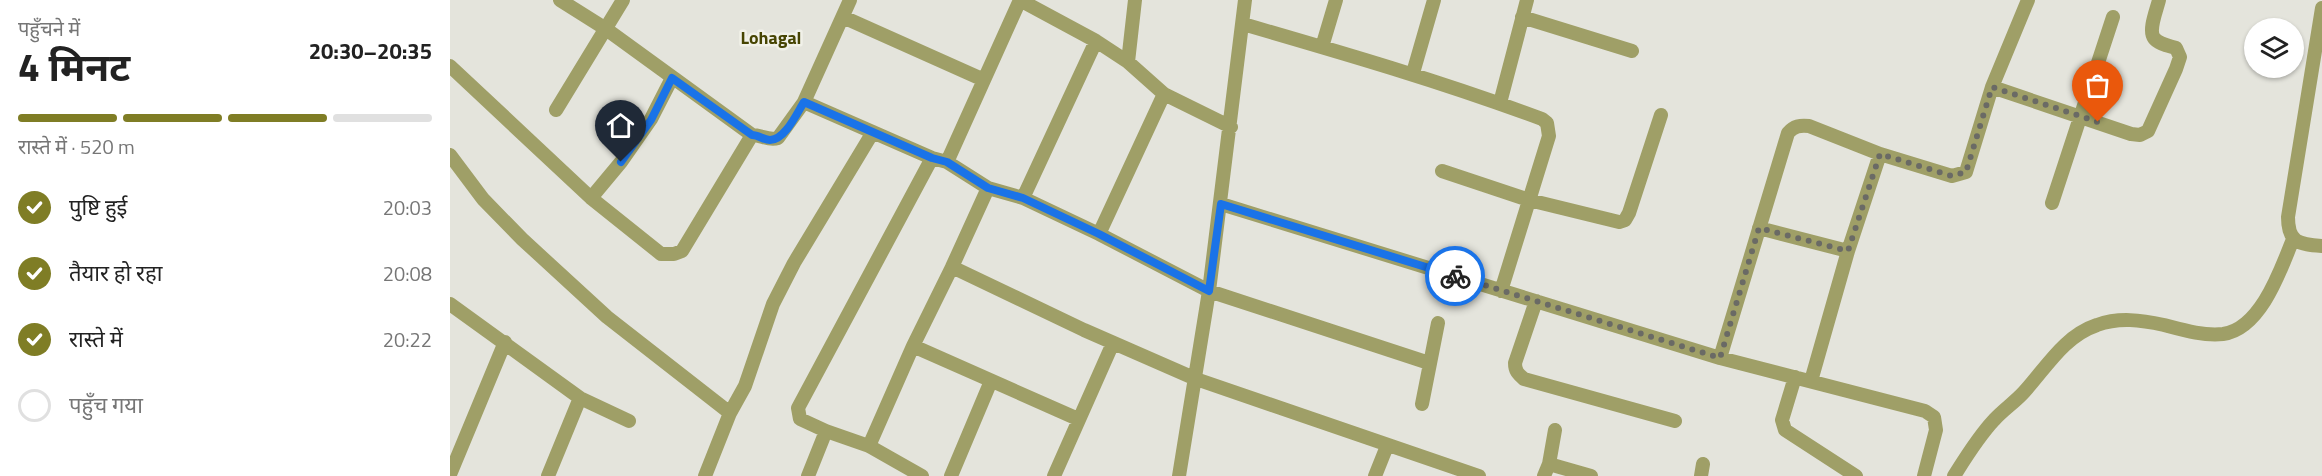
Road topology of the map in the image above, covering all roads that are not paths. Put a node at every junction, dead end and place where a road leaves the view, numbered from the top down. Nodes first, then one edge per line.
1 (560, 0) edge
2 (623, 0) edge
3 (850, 0) edge
4 (1135, 0) edge
5 (1245, 0) edge
6 (1336, 0) edge
7 (1434, 0) edge
8 (1527, 0) edge
9 (2028, 0) edge
10 (2159, 0) edge
11 (2322, 8) edge
12 (843, 17) junction
13 (1522, 17) junction
14 (2113, 17) dead end
15 (1243, 24) junction
16 (606, 29) junction
17 (1096, 41) junction
18 (1322, 47) junction
19 (1632, 51) dead end
20 (1128, 62) junction
21 (450, 66) edge
22 (1413, 74) junction
23 (672, 78) junction
24 (984, 80) junction
25 (1992, 87) junction
26 (1164, 94) junction
27 (804, 102) junction
28 (1500, 103) junction
29 (556, 110) dead end
30 (1661, 116) dead end
31 (2081, 116) junction
32 (1231, 127) junction
33 (873, 132) junction
34 (752, 135) junction
35 (1880, 154) junction
36 (932, 158) junction
37 (451, 159) edge
38 (947, 162) junction
39 (1442, 171) dead end
40 (988, 188) junction
41 (591, 198) junction
42 (1023, 198) junction
43 (1529, 200) junction
44 (2052, 202) dead end
45 (1221, 204) junction
46 (1759, 228) junction
47 (1099, 234) junction
48 (2293, 239) junction
49 (2322, 246) edge
50 (1848, 251) junction
51 (952, 267) junction
52 (1209, 291) junction
53 (1501, 291) junction
54 (1536, 301) junction
55 (453, 310) edge
56 (1438, 323) dead end
57 (505, 342) junction
58 (1113, 343) junction
59 (913, 346) junction
60 (1720, 358) junction
61 (1429, 363) junction
62 (1795, 377) junction
63 (1196, 379) junction
64 (991, 381) junction
65 (1811, 381) junction
66 (580, 398) junction
67 (1422, 404) dead end
68 (730, 413) junction
69 (1078, 418) junction
70 (629, 420) dead end
71 (1675, 421) dead end
72 (1556, 430) dead end
73 (826, 431) junction
74 (869, 446) junction
75 (1387, 446) junction
76 (1547, 470) edge
77 (450, 473) edge
78 (916, 474) edge
79 (548, 476) edge
80 (705, 476) edge
81 (808, 476) edge
82 (951, 476) edge
83 (1054, 476) edge
84 (1179, 476) edge
85 (1375, 476) edge
86 (1479, 476) edge
87 (1592, 476) edge
88 (1856, 476) edge
89 (1924, 476) edge
90 (1954, 476) edge

1 - 16 street
2 - 16 street
3 - 12 street
4 - 20 street
5 - 15 street
6 - 18 street
7 - 22 street
8 - 13 street
9 - 25 street
10 - 31 street
11 - 48 street
12 - 24 street
12 - 27 street
13 - 19 street
13 - 28 street
14 - 31 street
15 - 18 street
15 - 32 street
16 - 23 street
16 - 29 street
17 - 20 street
17 - 24 street
17 - 42 street
18 - 22 street
20 - 26 street
21 - 41 street
22 - 28 street
23 - 34 street
23 - 41 street
24 - 38 street
25 - 31 street
25 - 35 street
26 - 32 street
26 - 47 street
27 - 33 street
27 - 34 street
28 - 43 street
30 - 43 street
31 - 44 street
32 - 45 street
33 - 36 street
33 - 68 street
34 - 41 street
35 - 46 street
35 - 50 street
36 - 38 street
36 - 73 street
37 - 68 street
38 - 40 street
39 - 43 street
40 - 42 street
40 - 51 street
42 - 47 street
43 - 53 street
45 - 52 street
45 - 53 street
46 - 50 street
46 - 60 street
47 - 52 street
48 - 49 street
48 - 90 street
50 - 65 street
51 - 58 street
51 - 59 street
52 - 61 street
52 - 63 street
53 - 54 street
54 - 60 street
54 - 71 street
55 - 57 street
56 - 61 street
57 - 66 street
57 - 77 street
58 - 63 street
58 - 69 street
59 - 64 street
59 - 74 street
60 - 62 street
61 - 67 street
62 - 65 street
62 - 88 street
63 - 75 street
63 - 84 street
64 - 69 street
64 - 82 street
65 - 89 street
66 - 70 street
66 - 79 street
68 - 80 street
69 - 83 street
72 - 76 street
73 - 74 street
73 - 81 street
74 - 78 street
75 - 85 street
75 - 86 street
76 - 87 street

